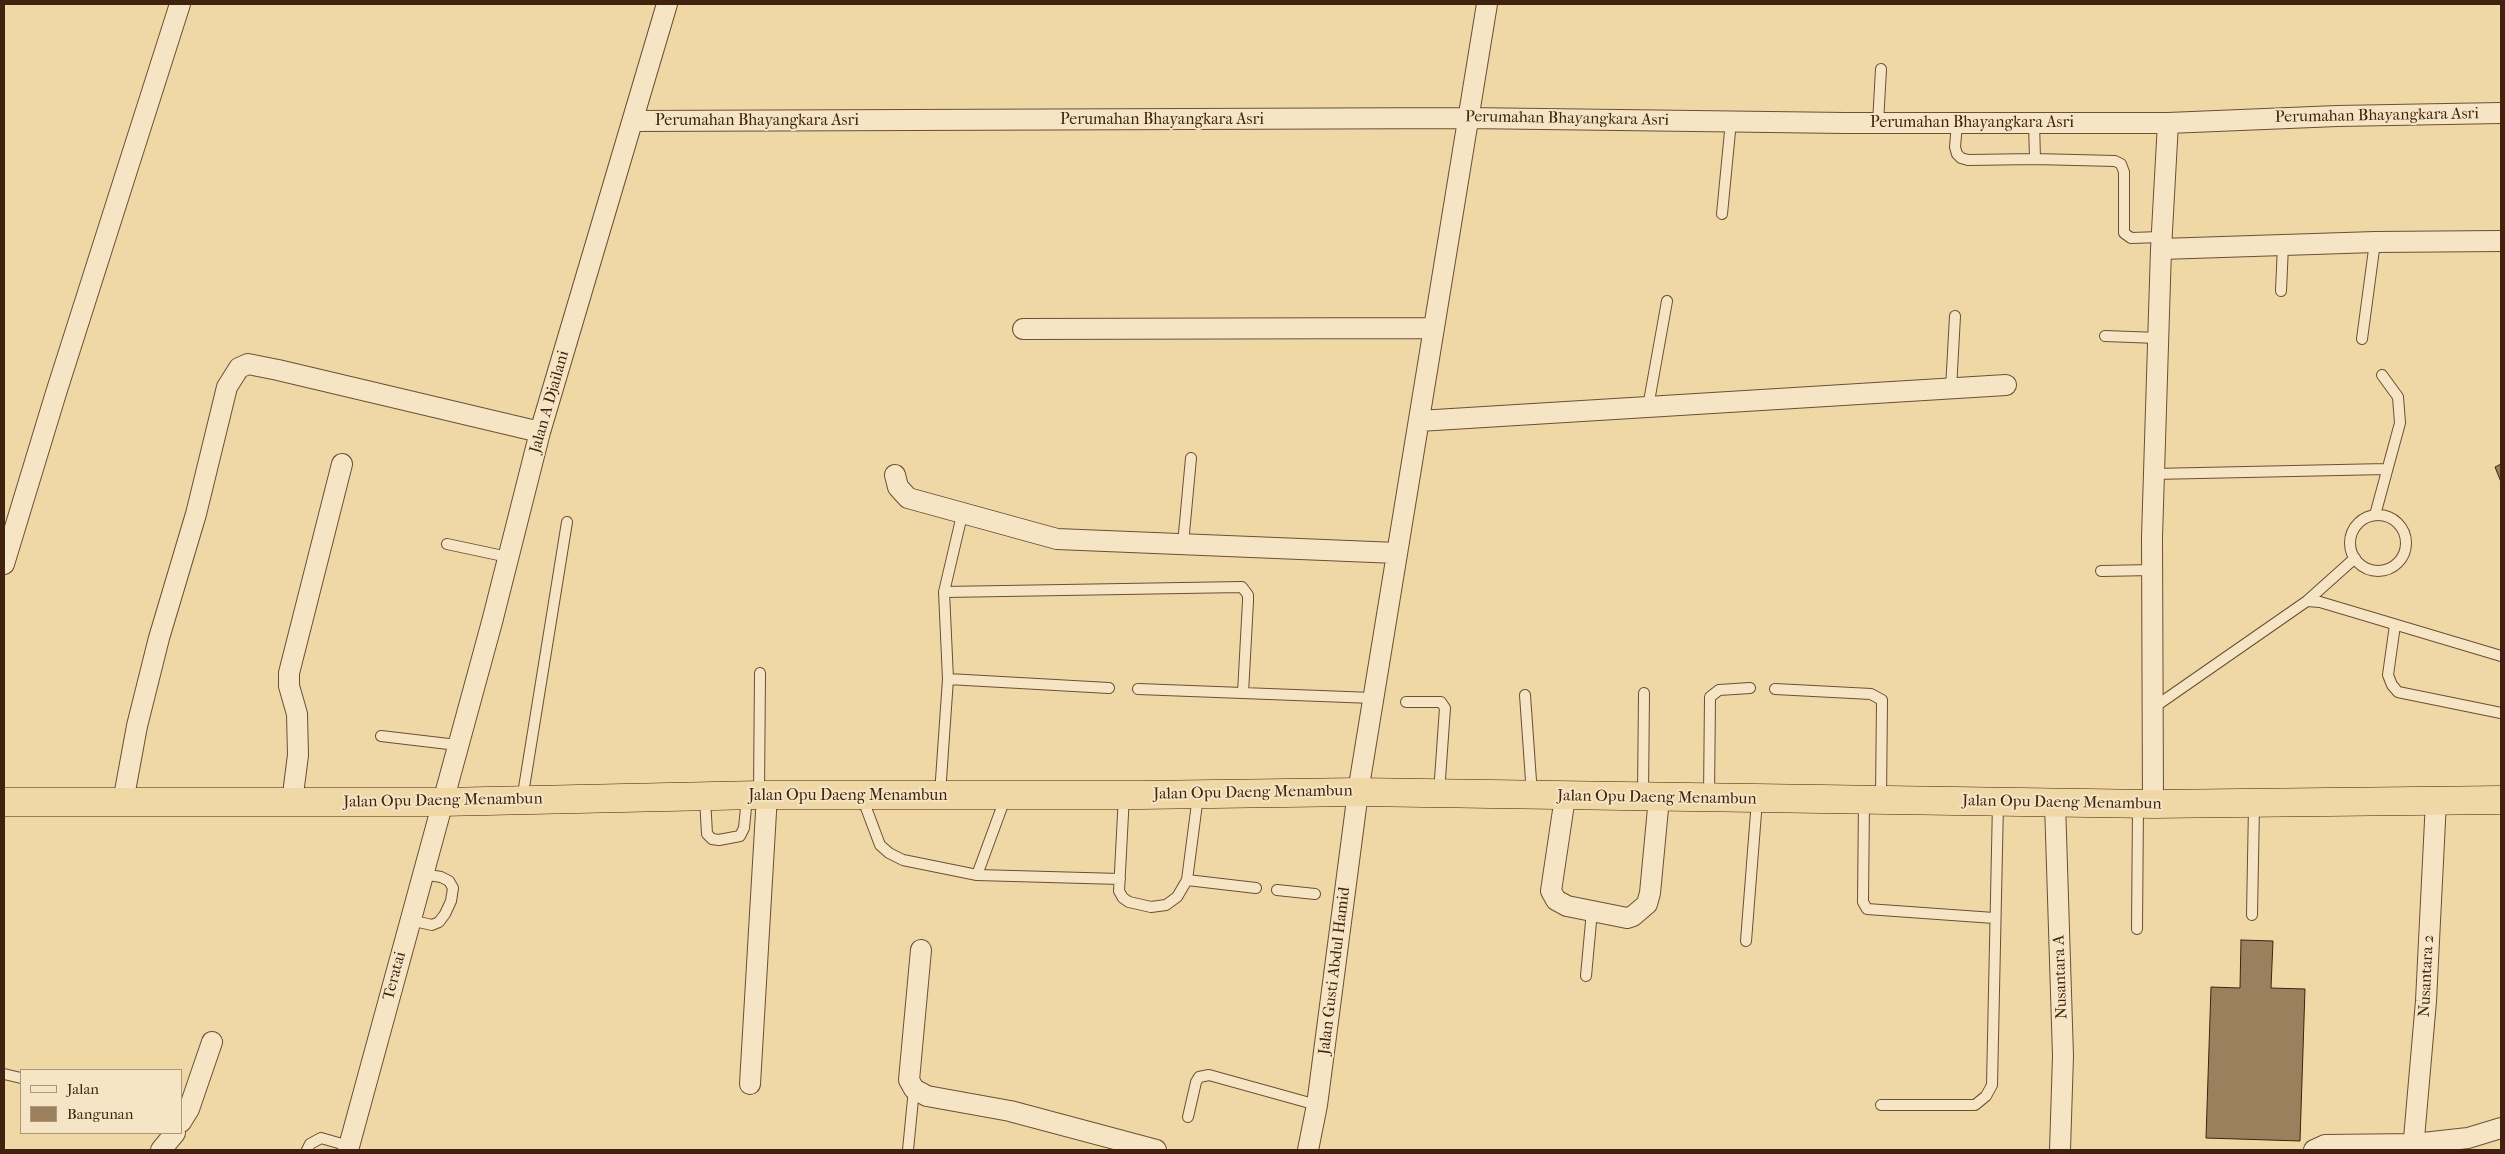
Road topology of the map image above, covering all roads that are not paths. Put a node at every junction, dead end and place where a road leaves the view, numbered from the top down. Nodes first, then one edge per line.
1 (180, 4) edge
2 (666, 4) edge
3 (1487, 4) edge
4 (1881, 69) dead end
5 (2501, 113) edge
6 (1467, 118) junction
7 (633, 121) junction
8 (1731, 121) junction
9 (1878, 123) junction
10 (1957, 123) junction
11 (2034, 123) junction
12 (2168, 123) junction
13 (2035, 159) junction
14 (1722, 214) dead end
15 (2501, 241) edge
16 (2375, 242) junction
17 (2161, 243) junction
18 (2283, 245) junction
19 (2281, 291) dead end
20 (1667, 301) dead end
21 (1955, 316) dead end
22 (1433, 328) junction
23 (1023, 329) dead end
24 (2105, 336) dead end
25 (2158, 338) junction
26 (2362, 339) dead end
27 (2382, 375) dead end
28 (2006, 386) dead end
29 (1951, 389) junction
30 (1648, 407) junction
31 (1419, 421) junction
32 (540, 432) junction
33 (1191, 458) dead end
34 (342, 464) dead end
35 (2386, 469) junction
36 (2153, 474) junction
37 (895, 475) dead end
38 (962, 514) junction
39 (2375, 515) junction
40 (567, 522) dead end
41 (447, 544) dead end
42 (1183, 544) junction
43 (1397, 553) junction
44 (508, 557) junction
45 (2355, 558) junction
46 (4, 564) edge
47 (2152, 570) junction
48 (2102, 572) dead end
49 (944, 592) junction
50 (2307, 601) junction
51 (2395, 625) junction
52 (2501, 656) edge
53 (760, 673) dead end
54 (948, 679) junction
55 (1109, 688) dead end
56 (1750, 688) dead end
57 (1138, 689) dead end
58 (1775, 689) dead end
59 (1243, 693) junction
60 (1644, 693) dead end
61 (1525, 695) dead end
62 (1373, 698) junction
63 (1406, 702) dead end
64 (2153, 708) junction
65 (2501, 714) edge
66 (381, 736) dead end
67 (458, 746) junction
68 (1358, 792) junction
69 (1198, 794) junction
70 (1439, 794) junction
71 (758, 795) junction
72 (861, 795) junction
73 (940, 795) junction
74 (1006, 795) junction
75 (1124, 795) junction
76 (705, 796) junction
77 (1532, 796) junction
78 (1566, 797) junction
79 (1651, 798) junction
80 (1709, 798) junction
81 (1757, 799) junction
82 (1873, 800) junction
83 (2501, 800) edge
84 (522, 801) junction
85 (2436, 801) junction
86 (4, 802) edge
87 (123, 802) junction
88 (292, 802) junction
89 (442, 802) junction
90 (1998, 802) junction
91 (2055, 803) junction
92 (2146, 804) junction
93 (2254, 804) junction
94 (422, 874) junction
95 (977, 875) junction
96 (1120, 879) junction
97 (1187, 880) junction
98 (1256, 888) dead end
99 (1277, 890) dead end
100 (1315, 894) dead end
101 (1592, 911) junction
102 (2252, 915) dead end
103 (1994, 918) junction
104 (410, 920) junction
105 (2137, 929) dead end
106 (1746, 941) dead end
107 (921, 950) dead end
108 (1586, 976) dead end
109 (212, 1042) dead end
110 (4, 1074) edge
111 (20, 1078) edge
112 (750, 1084) dead end
113 (914, 1088) junction
114 (1317, 1105) junction
115 (1881, 1106) dead end
116 (1188, 1117) dead end
117 (182, 1120) edge
118 (2501, 1128) edge
119 (174, 1134) edge
120 (2413, 1147) edge
121 (349, 1148) edge
122 (161, 1150) edge
123 (307, 1150) edge
124 (908, 1150) edge
125 (1156, 1150) edge
126 (1308, 1150) edge
127 (2060, 1150) edge
128 (2314, 1150) edge

1 - 46 street
2 - 7 street, Jalan A Djailani
3 - 6 street, Jalan Gusti Abdul Hamid
4 - 9 lane
5 - 12 street, Perumahan Bhayangkara Asri
6 - 7 street, Perumahan Bhayangkara Asri
6 - 8 street, Perumahan Bhayangkara Asri
6 - 22 street, Jalan Gusti Abdul Hamid
7 - 32 street, Jalan A Djailani
8 - 9 street, Perumahan Bhayangkara Asri
8 - 14 lane
9 - 10 street, Perumahan Bhayangkara Asri
10 - 11 street, Perumahan Bhayangkara Asri
10 - 13 lane
11 - 12 street, Perumahan Bhayangkara Asri
11 - 13 lane
12 - 17 street
13 - 17 lane
15 - 16 street
16 - 18 street
16 - 26 lane
17 - 18 street
17 - 25 street
18 - 19 lane
20 - 30 lane
21 - 29 lane
22 - 23 street
22 - 31 street, Jalan Gusti Abdul Hamid
24 - 25 lane
25 - 36 street
27 - 35 lane
28 - 29 street
29 - 30 street
30 - 31 street
31 - 43 street, Jalan Gusti Abdul Hamid
32 - 44 street, Jalan A Djailani
32 - 87 street
33 - 42 lane
34 - 88 street
35 - 36 lane
35 - 39 lane
36 - 47 street
37 - 38 street
38 - 42 street
38 - 49 lane
39 - 45 lane
39 - 45 lane
40 - 84 lane
41 - 44 lane
42 - 43 street
43 - 62 street, Jalan Gusti Abdul Hamid
44 - 67 street, Jalan A Djailani
45 - 50 lane
47 - 48 lane
47 - 64 street
49 - 54 lane
49 - 59 lane
50 - 51 lane
50 - 64 lane
51 - 52 lane
51 - 65 lane
53 - 71 lane
54 - 55 lane
54 - 73 lane
56 - 80 lane
57 - 59 lane
58 - 82 lane
59 - 62 lane
60 - 79 lane
61 - 77 lane
62 - 68 street, Jalan Gusti Abdul Hamid
63 - 70 lane
64 - 92 street
66 - 67 lane
67 - 89 street, Jalan A Djailani
68 - 69 highway, Jalan Opu Daeng Menambun
68 - 70 highway, Jalan Opu Daeng Menambun
68 - 114 street, Jalan Gusti Abdul Hamid
69 - 75 highway, Jalan Opu Daeng Menambun
69 - 97 lane
70 - 77 highway, Jalan Opu Daeng Menambun
71 - 72 highway, Jalan Opu Daeng Menambun
71 - 76 highway, Jalan Opu Daeng Menambun
71 - 76 lane
71 - 112 street
72 - 73 highway, Jalan Opu Daeng Menambun
72 - 95 lane
73 - 74 highway, Jalan Opu Daeng Menambun
74 - 75 highway, Jalan Opu Daeng Menambun
74 - 95 lane
75 - 96 lane
76 - 84 highway, Jalan Opu Daeng Menambun
77 - 78 highway, Jalan Opu Daeng Menambun
78 - 79 highway, Jalan Opu Daeng Menambun
78 - 101 street
79 - 80 highway, Jalan Opu Daeng Menambun
79 - 101 street
80 - 81 highway, Jalan Opu Daeng Menambun
81 - 82 highway, Jalan Opu Daeng Menambun
81 - 106 lane
82 - 90 highway, Jalan Opu Daeng Menambun
82 - 103 lane
83 - 85 highway, Jalan Opu Daeng Menambun
84 - 89 highway, Jalan Opu Daeng Menambun
85 - 93 highway, Jalan Opu Daeng Menambun
85 - 120 street, Nusantara 2
86 - 87 highway, Jalan Opu Daeng Menambun
87 - 88 highway, Jalan Opu Daeng Menambun
88 - 89 highway, Jalan Opu Daeng Menambun
89 - 94 street, Teratai
90 - 91 highway, Jalan Opu Daeng Menambun
90 - 103 lane
91 - 92 highway, Jalan Opu Daeng Menambun
91 - 127 street, Nusantara A
92 - 93 highway, Jalan Opu Daeng Menambun
92 - 105 lane
93 - 102 lane
94 - 104 street, Teratai
94 - 104 lane
95 - 96 lane
96 - 97 lane
97 - 98 lane
99 - 100 lane
101 - 108 lane
103 - 115 lane
104 - 121 street, Teratai
107 - 113 street
109 - 117 street
110 - 111 lane
113 - 124 lane
113 - 125 street
114 - 116 lane
114 - 126 street, Jalan Gusti Abdul Hamid
118 - 120 street
119 - 122 street
120 - 128 street
121 - 123 lane

